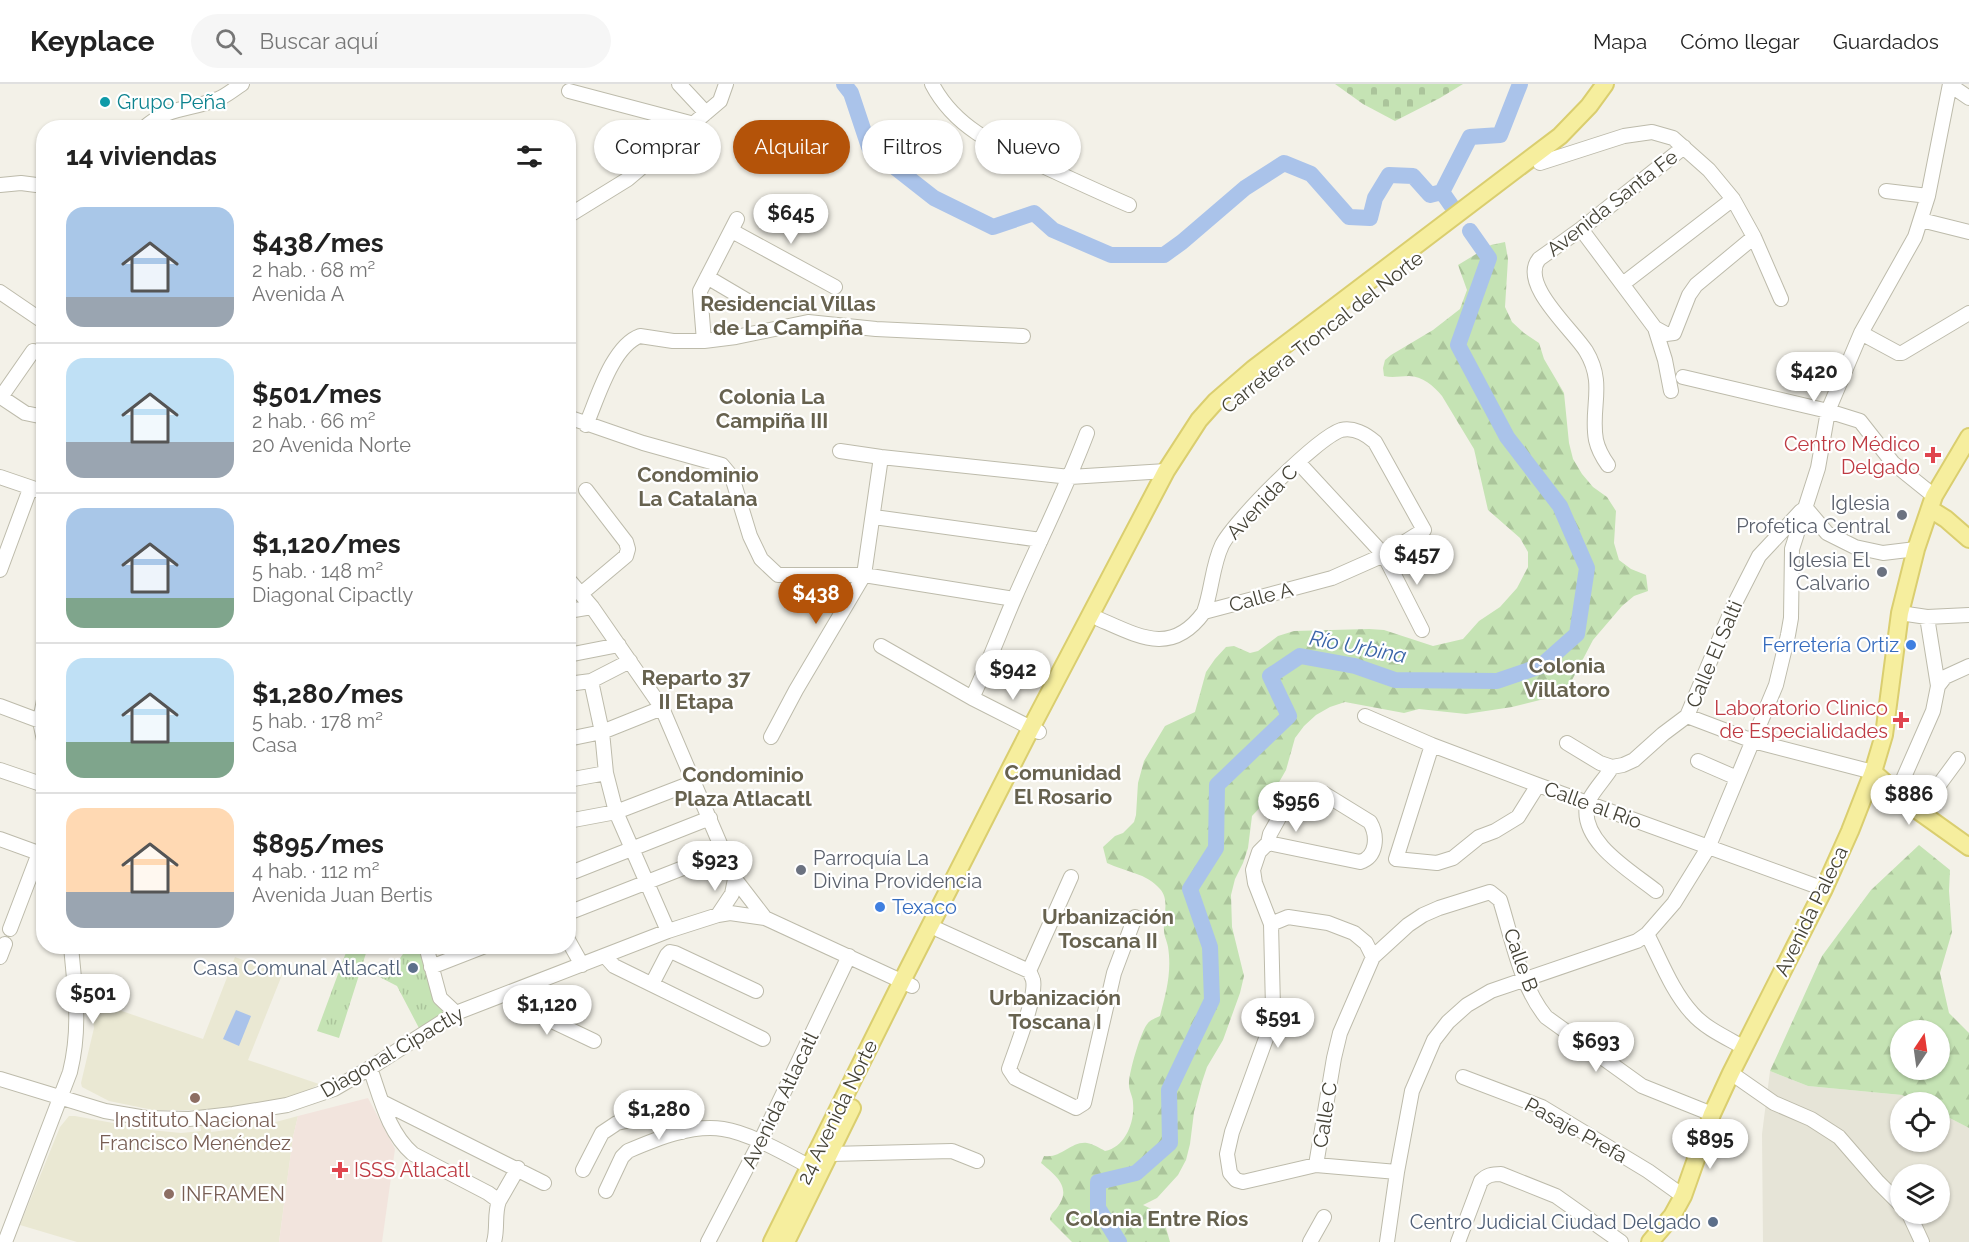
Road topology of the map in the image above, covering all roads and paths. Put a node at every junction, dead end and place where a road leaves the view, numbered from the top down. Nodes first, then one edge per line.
1 (242, 84) edge
2 (679, 84) edge
3 (726, 84) edge
4 (932, 84) edge
5 (1605, 84) edge
6 (1617, 84) edge
7 (1950, 85) edge
8 (569, 91) dead end
9 (1969, 98) edge
10 (706, 114) junction
11 (154, 120) edge
12 (679, 120) edge
13 (699, 120) edge
14 (1684, 147) junction
15 (1540, 164) junction
16 (634, 174) edge
17 (0, 185) edge
18 (36, 185) edge
19 (1886, 191) dead end
20 (1928, 196) junction
21 (1733, 199) junction
22 (1130, 205) dead end
23 (576, 211) edge
24 (1921, 220) junction
25 (1581, 229) junction
26 (1969, 232) edge
27 (1754, 237) junction
28 (707, 277) junction
29 (1623, 283) junction
30 (835, 287) dead end
31 (0, 292) edge
32 (1781, 299) dead end
33 (746, 300) dead end
34 (1969, 313) edge
35 (36, 317) edge
36 (1655, 328) junction
37 (1862, 333) junction
38 (1023, 336) dead end
39 (704, 341) junction
40 (33, 351) dead end
41 (1683, 377) dead end
42 (1671, 391) dead end
43 (1828, 411) junction
44 (36, 415) edge
45 (576, 421) edge
46 (586, 425) junction
47 (1087, 434) dead end
48 (1969, 437) edge
49 (840, 451) dead end
50 (881, 458) junction
51 (1298, 462) junction
52 (1608, 465) dead end
53 (1166, 471) junction
54 (0, 477) edge
55 (1070, 477) junction
56 (36, 490) edge
57 (586, 490) dead end
58 (36, 492) edge
59 (1932, 502) junction
60 (1805, 507) junction
61 (874, 517) junction
62 (1424, 530) joint
63 (1969, 539) edge
64 (1041, 540) junction
65 (1916, 549) junction
66 (3, 553) edge
67 (1384, 555) junction
68 (0, 570) edge
69 (864, 575) junction
70 (576, 587) edge
71 (582, 593) junction
72 (1014, 599) junction
73 (592, 607) junction
74 (576, 610) edge
75 (1204, 612) junction
76 (1900, 613) junction
77 (1969, 615) edge
78 (1928, 617) junction
79 (1099, 619) junction
80 (1422, 630) dead end
81 (619, 645) junction
82 (881, 646) dead end
83 (576, 653) edge
84 (630, 661) junction
85 (1969, 666) edge
86 (591, 681) junction
87 (576, 683) edge
88 (1938, 686) junction
89 (972, 698) junction
90 (0, 706) edge
91 (662, 708) junction
92 (1365, 716) dead end
93 (1688, 716) junction
94 (36, 720) edge
95 (1035, 730) junction
96 (602, 732) junction
97 (576, 737) edge
98 (771, 737) dead end
99 (1753, 741) junction
100 (1568, 743) dead end
101 (1432, 745) junction
102 (1958, 759) dead end
103 (1698, 760) dead end
104 (1612, 767) junction
105 (0, 770) edge
106 (1873, 772) junction
107 (606, 773) junction
108 (1737, 778) junction
109 (576, 779) edge
110 (36, 782) edge
111 (694, 782) junction
112 (1538, 785) junction
113 (1897, 793) junction
114 (1587, 803) junction
115 (616, 812) junction
116 (1919, 812) junction
117 (710, 818) junction
118 (576, 820) edge
119 (0, 839) edge
120 (1268, 843) junction
121 (1967, 844) edge
122 (1708, 848) junction
123 (631, 850) junction
124 (36, 852) edge
125 (724, 852) junction
126 (36, 866) edge
127 (576, 871) edge
128 (1071, 877) dead end
129 (735, 879) junction
130 (646, 883) junction
131 (1824, 889) junction
132 (1656, 891) dead end
133 (1490, 892) joint
134 (576, 910) edge
135 (718, 915) junction
136 (765, 918) junction
137 (1135, 918) dead end
138 (1271, 924) junction
139 (10, 929) dead end
140 (939, 930) junction
141 (668, 932) junction
142 (1647, 934) junction
143 (72, 954) edge
144 (428, 954) edge
145 (465, 954) edge
146 (576, 954) edge
147 (605, 956) junction
148 (849, 956) junction
149 (1373, 957) junction
150 (582, 964) junction
151 (431, 968) junction
152 (1029, 971) junction
153 (1525, 978) junction
154 (907, 983) junction
155 (652, 984) junction
156 (756, 991) dead end
157 (509, 993) junction
158 (456, 1013) junction
159 (763, 1039) dead end
160 (594, 1041) dead end
161 (1743, 1047) junction
162 (370, 1068) junction
163 (1731, 1073) junction
164 (1462, 1077) dead end
165 (0, 1079) edge
166 (60, 1098) junction
167 (382, 1102) junction
168 (1712, 1114) junction
169 (682, 1132) junction
170 (760, 1142) junction
171 (830, 1154) junction
172 (977, 1161) dead end
173 (1316, 1165) junction
174 (518, 1168) junction
175 (583, 1170) dead end
176 (816, 1170) junction
177 (1397, 1172) junction
178 (544, 1183) dead end
179 (606, 1191) dead end
180 (1890, 1194) edge
181 (1683, 1196) junction
182 (499, 1201) junction
183 (1324, 1217) dead end
184 (1914, 1224) edge
185 (1460, 1241) edge
186 (3, 1242) edge
187 (494, 1242) edge
188 (708, 1242) edge
189 (772, 1242) edge
190 (786, 1242) edge
191 (1310, 1242) edge
192 (1387, 1242) edge
193 (1621, 1242) edge
194 (1650, 1242) edge
195 (1922, 1242) edge

1 - 11 street
2 - 10 street
3 - 10 street
4 - 22 street
5 - 53 main road, Carretera Troncal del Norte
6 - 15 main road, Carretera Troncal del Norte
7 - 9 street
7 - 20 street
8 - 12 street
10 - 13 street
14 - 15 street
14 - 21 street
14 - 25 street, Avenida Santa Fe
15 - 79 main road, Carretera Troncal del Norte
16 - 23 street
17 - 18 street
19 - 20 street
20 - 24 street
21 - 27 street
21 - 29 street
24 - 26 street
24 - 37 street
25 - 29 street
25 - 52 street, Avenida Santa Fe
27 - 32 street
27 - 36 street
28 - 30 street
28 - 33 street
28 - 39 street
29 - 36 street
31 - 35 street
34 - 37 street
36 - 42 street
37 - 43 street
38 - 39 street
39 - 46 street
40 - 44 street
41 - 43 street
43 - 59 street
43 - 60 street
45 - 46 street
46 - 69 street
47 - 55 street
48 - 59 main road, Avenida Paleca
49 - 50 street
50 - 55 street
50 - 61 street
51 - 62 street, Avenida C
51 - 67 street
51 - 75 street, Avenida C
53 - 55 street
53 - 95 main road, Carretera Troncal del Norte
54 - 56 street
55 - 64 street
57 - 71 street
58 - 66 street
59 - 63 main road
59 - 65 main road, Avenida Paleca
60 - 65 street
60 - 93 street, Calle El Salti
60 - 99 street
61 - 64 street
61 - 69 street
62 - 67 street, Calle A
64 - 72 street
65 - 76 main road, Avenida Paleca
66 - 68 street
67 - 75 street, Calle A
67 - 80 street
69 - 72 street
69 - 98 street
70 - 71 street
71 - 73 street
72 - 89 street
73 - 74 street
73 - 81 street
75 - 79 street, Calle A
76 - 78 street
76 - 106 main road, Avenida Paleca
77 - 78 street
78 - 88 street
79 - 95 main road, Carretera Troncal del Norte
81 - 83 street
81 - 84 street
82 - 89 street
84 - 86 street
84 - 91 street
85 - 88 street
86 - 87 street
86 - 96 street
88 - 113 street
89 - 95 street
90 - 94 street
91 - 96 street
91 - 111 street
92 - 101 street, Calle al Rio
93 - 99 street
93 - 104 street, Calle El Salti
95 - 140 main road, Carretera Troncal del Norte
95 - 154 main road, Carretera Troncal del Norte
96 - 97 street
96 - 107 street
99 - 106 street
99 - 108 street
100 - 104 street
101 - 112 street, Calle al Rio
101 - 112 street
102 - 116 street
103 - 108 street
104 - 114 street
105 - 110 street
106 - 113 main road
106 - 131 main road, Avenida Paleca
107 - 109 street
107 - 115 street
108 - 122 street
111 - 115 street
111 - 117 street
112 - 114 street, Calle al Rio
113 - 116 main road
114 - 122 street, Calle al Rio
114 - 132 street
115 - 118 street
115 - 123 street
116 - 121 main road
117 - 123 street
117 - 125 street
119 - 124 street
120 - 120 street
120 - 138 street
122 - 131 street, Calle al Rio
122 - 142 street
123 - 127 street
123 - 130 street
125 - 129 street
125 - 130 street
126 - 139 street
128 - 152 street
129 - 135 street
129 - 136 street
130 - 134 street
130 - 141 street
131 - 161 main road, Avenida Paleca
133 - 149 street, Calle C
133 - 153 street, Calle B
135 - 136 street, Diagonal Cipactly
135 - 141 street, Diagonal Cipactly
136 - 148 street, Diagonal Cipactly
137 - 152 street
138 - 149 street
138 - 173 street
140 - 152 street
140 - 154 main road, Carretera Troncal del Norte
141 - 147 street, Diagonal Cipactly
142 - 153 street
142 - 161 street
143 - 166 street
144 - 151 street
145 - 151 street
146 - 150 street
147 - 150 street, Diagonal Cipactly
147 - 155 street
148 - 154 street, Diagonal Cipactly
148 - 170 street, Avenida Atlacatl
149 - 173 street, Calle C
150 - 157 street, Diagonal Cipactly
151 - 158 street
153 - 168 street, Calle B
153 - 177 street
154 - 171 main road, 24 Avenida Norte
154 - 176 main road, 24 Avenida Norte
155 - 156 street
155 - 159 street
157 - 158 street, Diagonal Cipactly
157 - 160 street
158 - 162 street, Diagonal Cipactly
161 - 163 main road, Avenida Paleca
162 - 166 street, Diagonal Cipactly
162 - 167 street
163 - 168 main road, Avenida Paleca
163 - 180 street
164 - 181 street, Pasaje Prefa
165 - 166 street, Diagonal Cipactly
166 - 186 street
167 - 174 street
167 - 182 street
168 - 181 main road, Avenida Paleca
169 - 170 street
169 - 175 street
169 - 179 street
170 - 176 street
170 - 188 street, Avenida Atlacatl
171 - 172 street
171 - 176 main road, 24 Avenida Norte
173 - 177 street
174 - 178 street
174 - 182 street
176 - 189 main road, 24 Avenida Norte
176 - 190 main road, 24 Avenida Norte
177 - 192 street
181 - 194 main road, Avenida Paleca
182 - 187 street
183 - 191 street
184 - 195 street
185 - 193 street

